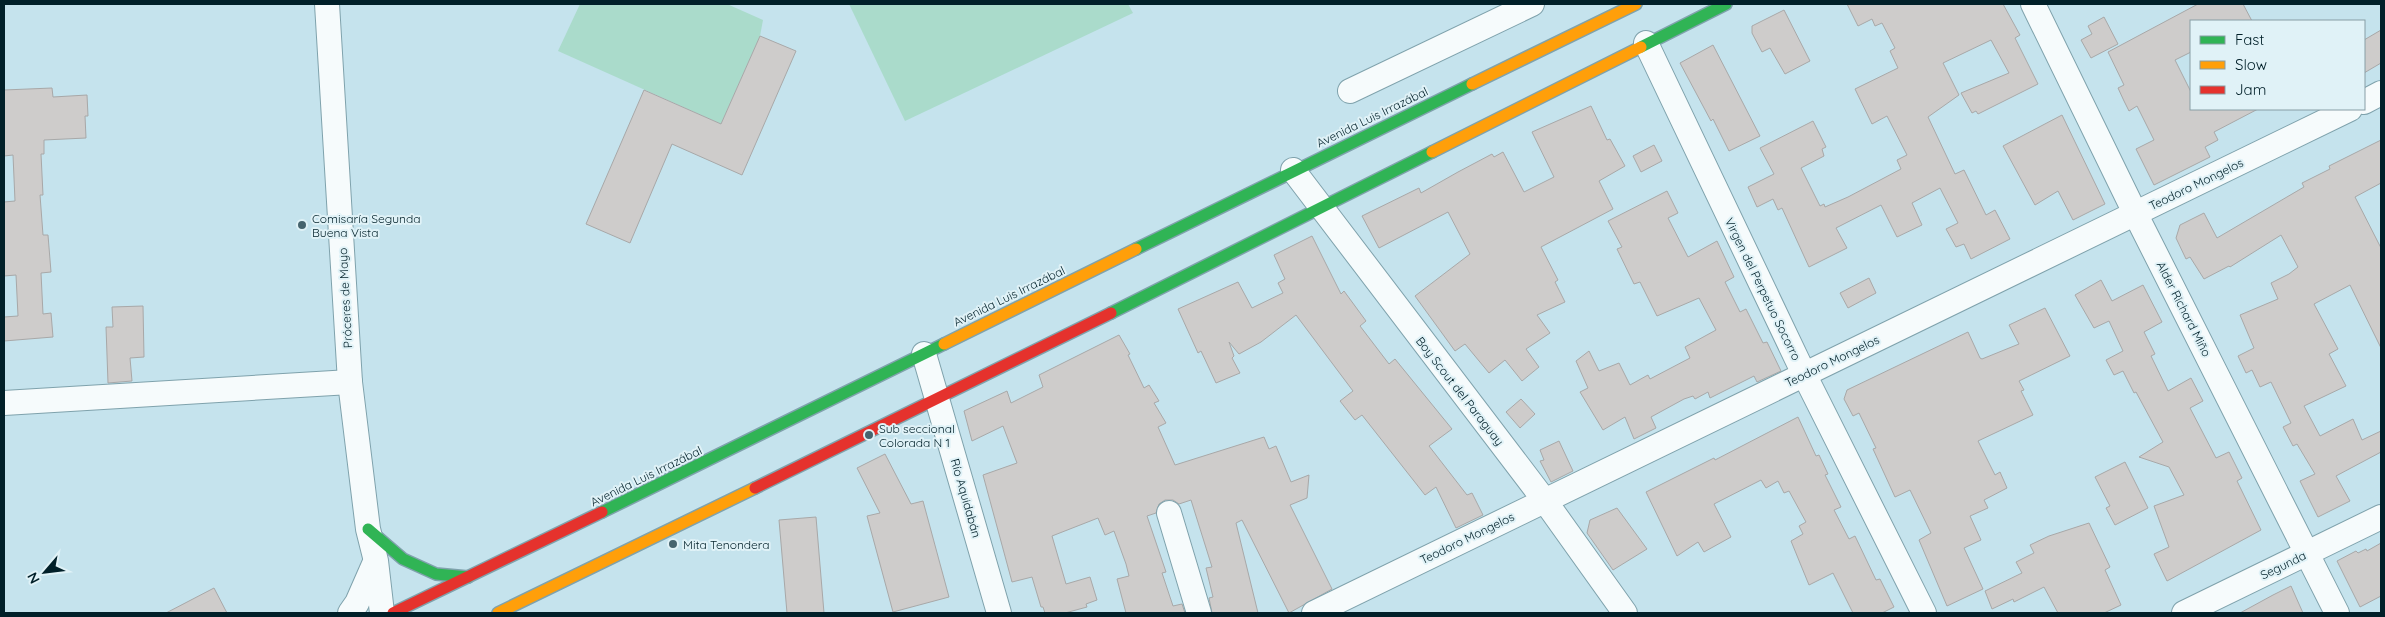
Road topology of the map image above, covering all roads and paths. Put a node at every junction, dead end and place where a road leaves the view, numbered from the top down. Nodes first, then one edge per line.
1 (326, 4) edge
2 (1532, 4) edge
3 (1636, 4) edge
4 (1726, 4) edge
5 (2033, 4) edge
6 (1646, 43) junction
7 (1350, 91) dead end
8 (2381, 93) edge
9 (2365, 101) edge
10 (2348, 110) edge
11 (1293, 170) junction
12 (1320, 208) junction
13 (2135, 213) junction
14 (924, 354) junction
15 (1804, 374) junction
16 (350, 382) junction
17 (937, 400) junction
18 (4, 403) edge
19 (1544, 501) junction
20 (1169, 513) dead end
21 (2381, 517) edge
22 (368, 529) junction
23 (2308, 553) junction
24 (376, 561) junction
25 (468, 578) junction
26 (350, 613) edge
27 (382, 613) edge
28 (393, 613) edge
29 (498, 613) edge
30 (999, 613) edge
31 (1199, 613) edge
32 (1314, 613) edge
33 (1625, 613) edge
34 (1924, 613) edge
35 (2184, 613) edge
36 (2337, 613) edge

1 - 16 street, Próceres de Mayo
2 - 7 street
3 - 11 main road, Avenida Luis Irrazábal
4 - 6 main road
5 - 13 street, Alder Richard Miño
6 - 12 main road
6 - 15 street, Virgen del Perpetuo Socorro
8 - 9 street
10 - 13 street, Teodoro Mongelos
11 - 12 street, Boy Scout del Paraguay
11 - 14 main road, Avenida Luis Irrazábal
12 - 17 main road
12 - 19 street, Boy Scout del Paraguay
13 - 15 street, Teodoro Mongelos
13 - 23 street, Alder Richard Miño
14 - 17 street, Río Aquidabán
14 - 25 main road, Avenida Luis Irrazábal
15 - 19 street, Teodoro Mongelos
15 - 34 street, Virgen del Perpetuo Socorro
16 - 18 street
16 - 22 street, Próceres de Mayo
17 - 29 main road
17 - 30 street, Río Aquidabán
19 - 32 street, Teodoro Mongelos
19 - 33 street, Boy Scout del Paraguay
20 - 31 street
21 - 23 street, Segunda
22 - 24 street, Próceres de Mayo
22 - 25 main road
23 - 35 street, Segunda
23 - 36 street, Alder Richard Miño
24 - 26 street
24 - 27 street, Próceres de Mayo
25 - 28 main road, Avenida Luis Irrazábal

